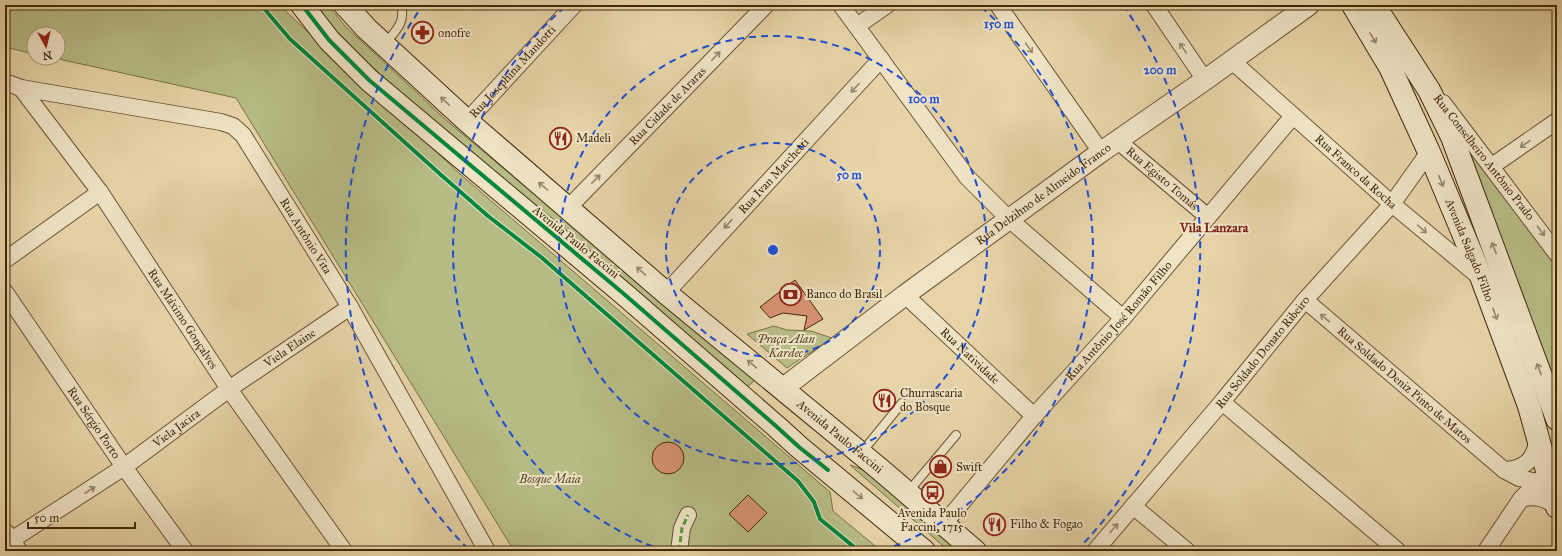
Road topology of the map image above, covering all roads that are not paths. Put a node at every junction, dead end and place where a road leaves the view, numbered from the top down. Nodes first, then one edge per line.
1 (302, 5) edge
2 (345, 5) edge
3 (401, 5) edge
4 (574, 5) edge
5 (766, 5) edge
6 (841, 5) edge
7 (887, 5) edge
8 (998, 5) edge
9 (1154, 5) edge
10 (1309, 5) edge
11 (1353, 5) edge
12 (1374, 5) edge
13 (857, 26) junction
14 (384, 45) junction
15 (881, 59) junction
16 (1232, 61) junction
17 (1410, 61) junction
18 (1205, 80) junction
19 (5, 82) edge
20 (21, 88) junction
21 (1293, 116) junction
22 (467, 121) junction
23 (1557, 121) edge
24 (1118, 141) junction
25 (1101, 152) junction
26 (1429, 152) junction
27 (1492, 166) junction
28 (100, 192) junction
29 (1392, 204) junction
30 (569, 207) junction
31 (1208, 217) junction
32 (1010, 219) junction
33 (1557, 254) edge
34 (5, 260) edge
35 (1482, 279) junction
36 (5, 292) edge
37 (666, 293) junction
38 (905, 295) junction
39 (1305, 300) junction
40 (350, 308) junction
41 (1123, 318) junction
42 (229, 389) junction
43 (782, 389) junction
44 (1554, 395) edge
45 (742, 396) junction
46 (1222, 402) junction
47 (902, 403) dead end
48 (1529, 406) junction
49 (1034, 416) junction
50 (1557, 419) edge
51 (956, 435) dead end
52 (1538, 437) junction
53 (861, 453) junction
54 (124, 467) junction
55 (828, 470) junction
56 (882, 470) junction
57 (1504, 470) junction
58 (1547, 475) edge
59 (907, 493) junction
60 (1521, 499) junction
61 (1133, 506) junction
62 (1557, 507) edge
63 (685, 522) dead end
64 (944, 524) junction
65 (11, 542) edge
66 (185, 551) edge
67 (344, 551) edge
68 (488, 551) edge
69 (679, 551) edge
70 (924, 551) edge
71 (975, 551) edge
72 (1095, 551) edge
73 (1187, 551) edge
74 (1398, 551) edge
75 (1486, 551) edge

1 - 45 main road, Avenida Paulo Faccini
2 - 14 main road, Avenida Paulo Faccini
3 - 14 lane
4 - 22 street, Rua Josephina Mandotti
30 -> 5 street, Rua Cidade de Araras
6 - 13 street
7 - 13 street
8 -> 25 street
18 -> 9 street
10 - 16 street, Rua Delzihno de Almeido Franco
11 -> 26 main road, Avenida Salgado Filho
12 - 17 main road, Avenida Salgado Filho
13 - 15 street
22 -> 14 main road, Avenida Paulo Faccini
15 - 32 street
15 -> 37 street, Rua Ivan Marchetti
16 - 18 street, Rua Delzihno de Almeido Franco
16 - 21 street, Rua Franco da Rocha
17 - 27 street, Rua Conselheiro Antônio Prado
44 -> 17 main road, Avenida Salgado Filho
18 - 24 street, Rua Delzihno de Almeido Franco
19 - 20 street, Rua Antônio Vita
20 - 28 street, Rua Máximo Gonçalves
20 - 40 street, Rua Antônio Vita
21 - 29 street, Rua Franco da Rocha
21 - 31 street, Rua Antônio José Romão Filho
30 -> 22 main road, Avenida Paulo Faccini
23 -> 27 street
24 - 25 street, Rua Delzihno de Almeido Franco
24 - 31 street, Rua Egisto Tomás
25 - 32 street, Rua Delzihno de Almeido Franco
26 - 29 street, Rua Soldado Donato Ribeiro
26 -> 35 main road, Avenida Salgado Filho
27 -> 33 street, Rua Conselheiro Antônio Prado
28 - 34 street
28 - 42 street, Rua Máximo Gonçalves
29 -> 35 street, Rua Franco da Rocha
29 - 39 street, Rua Soldado Donato Ribeiro
37 -> 30 main road, Avenida Paulo Faccini
31 - 41 street, Rua Antônio José Romão Filho
32 - 38 street, Rua Delzihno de Almeido Franco
32 - 41 street
35 -> 48 main road, Avenida Salgado Filho
36 - 54 street, Rua Sérgio Porto
43 -> 37 main road, Avenida Paulo Faccini
38 - 43 street, Rua Delzihno de Almeido Franco
38 - 49 street, Rua Natividade
39 - 46 street, Rua Soldado Donato Ribeiro
57 -> 39 street, Rua Soldado Deniz Pinto de Matos
40 - 42 street, Viela Elaine
40 - 68 street, Rua Antônio Vita
41 - 49 street, Rua Antônio José Romão Filho
42 - 54 street, Viela Jacira
42 - 67 street, Rua Máximo Gonçalves
43 - 45 main road
43 - 53 main road, Avenida Paulo Faccini
44 - 48 street
44 - 50 main road, Avenida Salgado Filho
45 - 55 main road, Avenida Paulo Faccini
46 - 61 street, Rua Soldado Donato Ribeiro
46 - 74 street
47 - 53 lane
48 - 52 main road, Avenida Salgado Filho
49 - 64 street, Rua Antônio José Romão Filho
51 - 59 lane
52 - 57 street
52 - 58 main road, Avenida Salgado Filho
53 - 56 main road, Avenida Paulo Faccini
65 -> 54 street, Viela Jacira
54 - 66 street, Rua Sérgio Porto
55 - 56 main road
55 -> 70 main road, Avenida Paulo Faccini
56 - 59 main road, Avenida Paulo Faccini
57 - 58 street, Rua Soldado Deniz Pinto de Matos
58 - 60 street
58 - 62 main road, Avenida Salgado Filho
59 - 64 main road, Avenida Paulo Faccini
60 - 62 street
60 - 75 street
72 -> 61 street, Rua Soldado Donato Ribeiro
61 - 73 street
63 - 69 street
64 - 71 main road, Avenida Paulo Faccini

